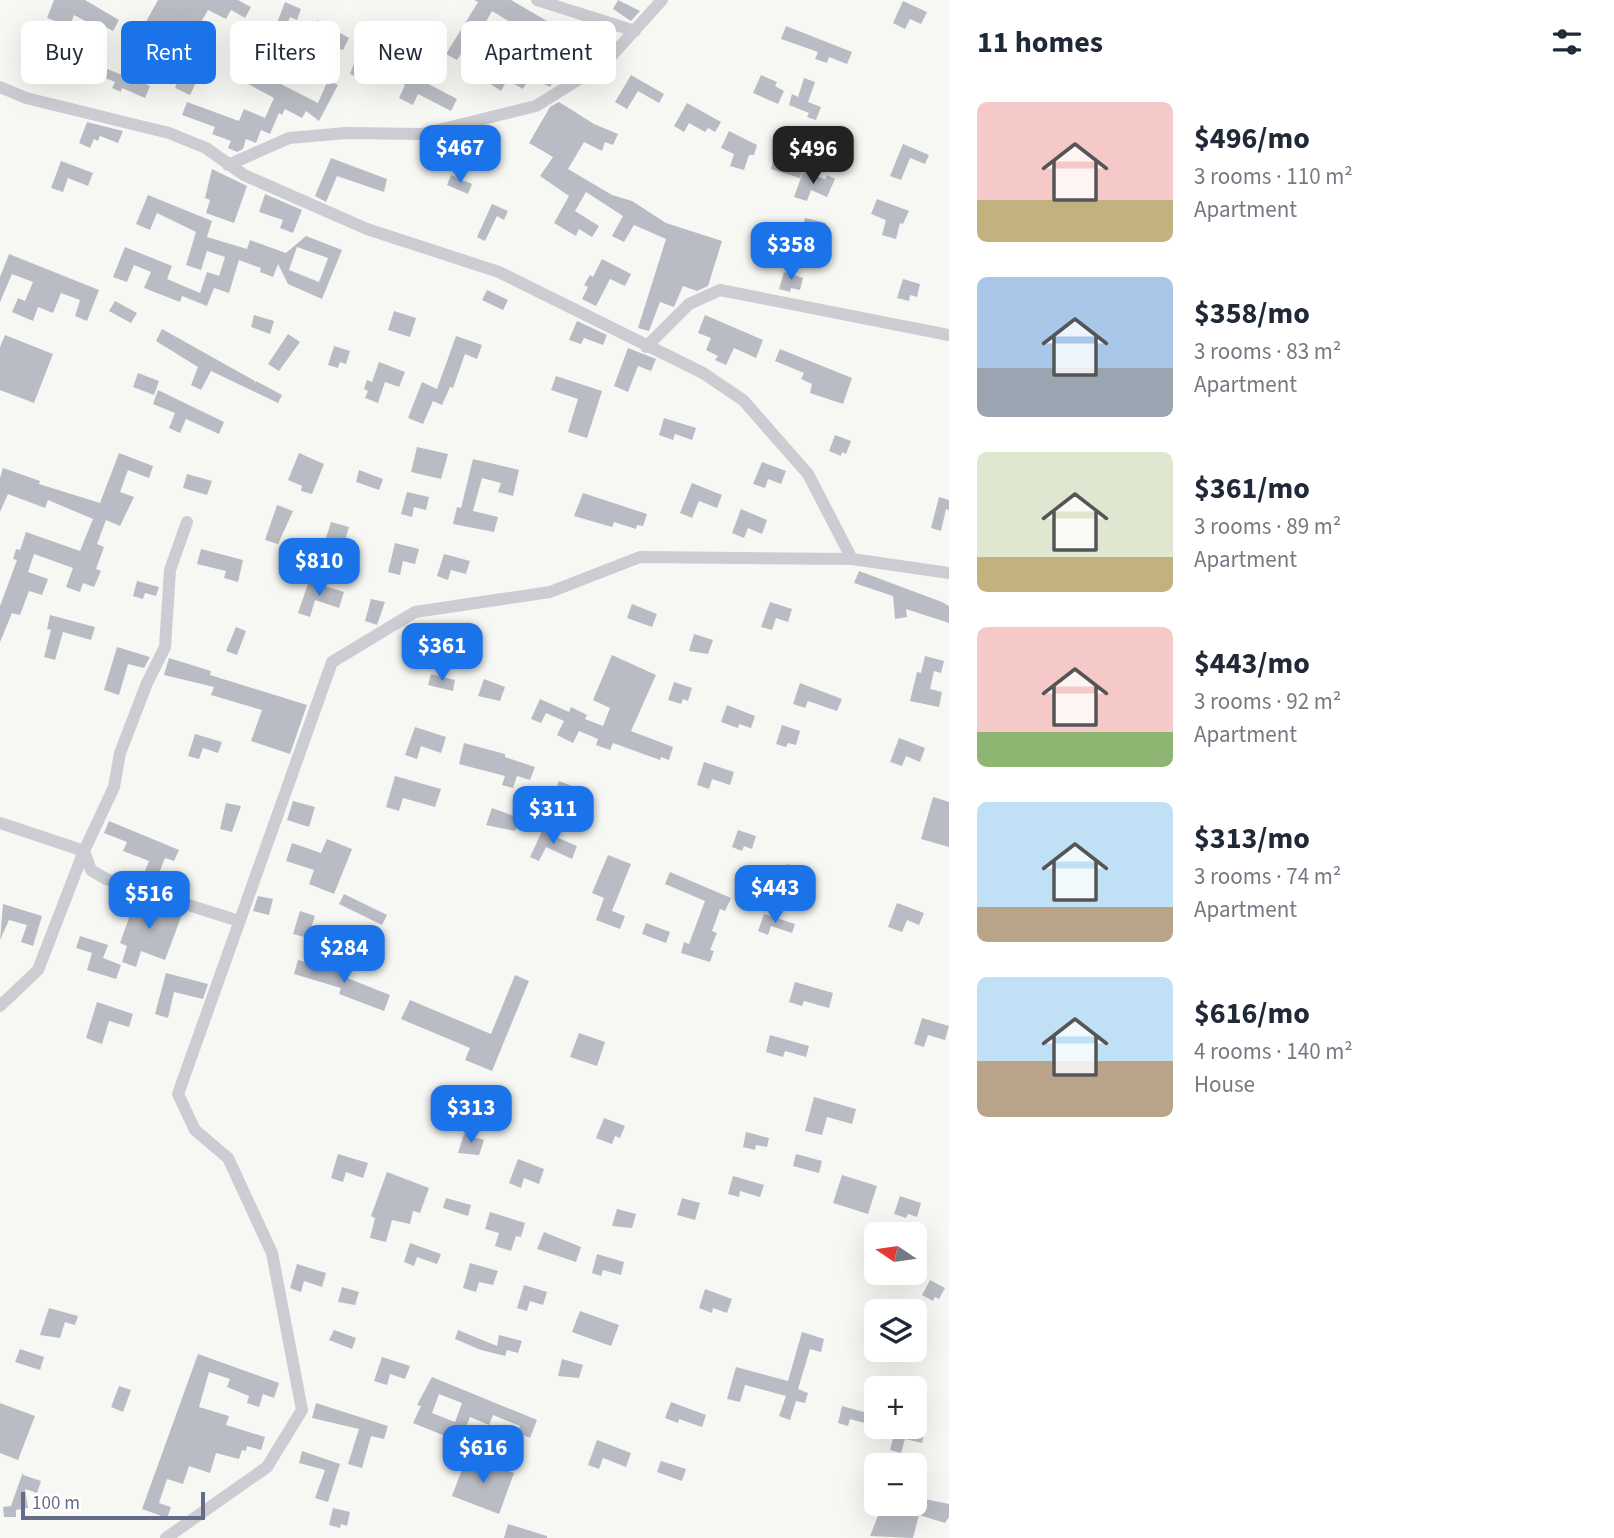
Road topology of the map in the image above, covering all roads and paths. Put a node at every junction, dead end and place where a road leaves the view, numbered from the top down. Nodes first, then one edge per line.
1 (537, 0) edge
2 (662, 0) edge
3 (635, 31) junction
4 (0, 87) edge
5 (228, 165) junction
6 (949, 335) edge
7 (646, 347) junction
8 (187, 522) dead end
9 (852, 559) junction
10 (949, 573) edge
11 (0, 823) edge
12 (83, 851) junction
13 (239, 921) junction
14 (0, 1006) edge
15 (166, 1538) edge

1 - 3 street
2 - 3 street
3 - 5 street
4 - 5 street
5 - 7 street
6 - 7 street
7 - 9 street
8 - 12 street
9 - 10 street
9 - 13 street
11 - 12 street
12 - 13 street
12 - 14 street
13 - 15 street

